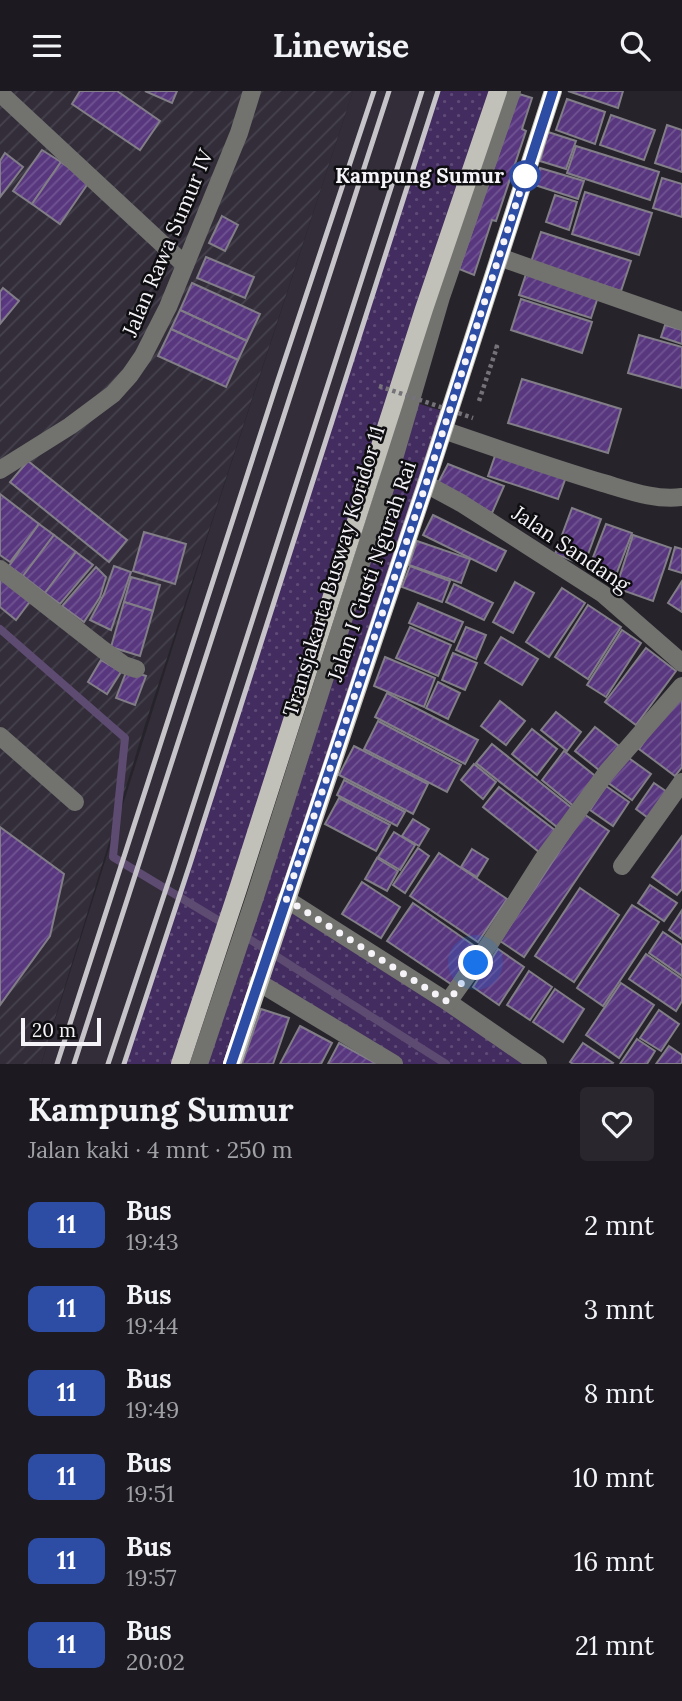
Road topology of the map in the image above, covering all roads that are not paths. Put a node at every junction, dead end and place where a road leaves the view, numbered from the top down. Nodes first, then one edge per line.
1 (252, 91) edge
2 (498, 91) edge
3 (512, 91) edge
4 (553, 91) edge
5 (0, 93) edge
6 (499, 257) junction
7 (185, 265) junction
8 (682, 321) edge
9 (443, 430) junction
10 (0, 470) edge
11 (426, 484) junction
12 (682, 497) edge
13 (0, 569) edge
14 (682, 663) edge
15 (136, 669) dead end
16 (682, 685) edge
17 (0, 736) edge
18 (682, 782) edge
19 (75, 802) dead end
20 (622, 866) dead end
21 (286, 899) junction
22 (260, 975) junction
23 (448, 1002) junction
24 (180, 1064) edge
25 (199, 1064) edge
26 (232, 1064) edge
27 (394, 1064) edge
28 (538, 1064) edge

1 - 7 street, Jalan Rawa Sumur IV
2 - 24 main road, Jalan I Gusti Ngurah Rai
3 - 25 street, Transjakarta Busway Koridor 11
4 - 6 main road, Jalan I Gusti Ngurah Rai
5 - 7 street
6 - 8 street
6 - 9 main road, Jalan I Gusti Ngurah Rai
7 - 10 street, Jalan Rawa Sumur IV
9 - 11 main road, Jalan I Gusti Ngurah Rai
9 - 12 street
11 - 14 street, Jalan Sandang
11 - 21 main road, Jalan I Gusti Ngurah Rai
13 - 15 street
16 - 23 street
17 - 19 street
18 - 20 street
21 - 22 main road, Jalan I Gusti Ngurah Rai
21 - 23 street
22 - 26 main road, Jalan I Gusti Ngurah Rai
22 - 27 street
23 - 28 street

